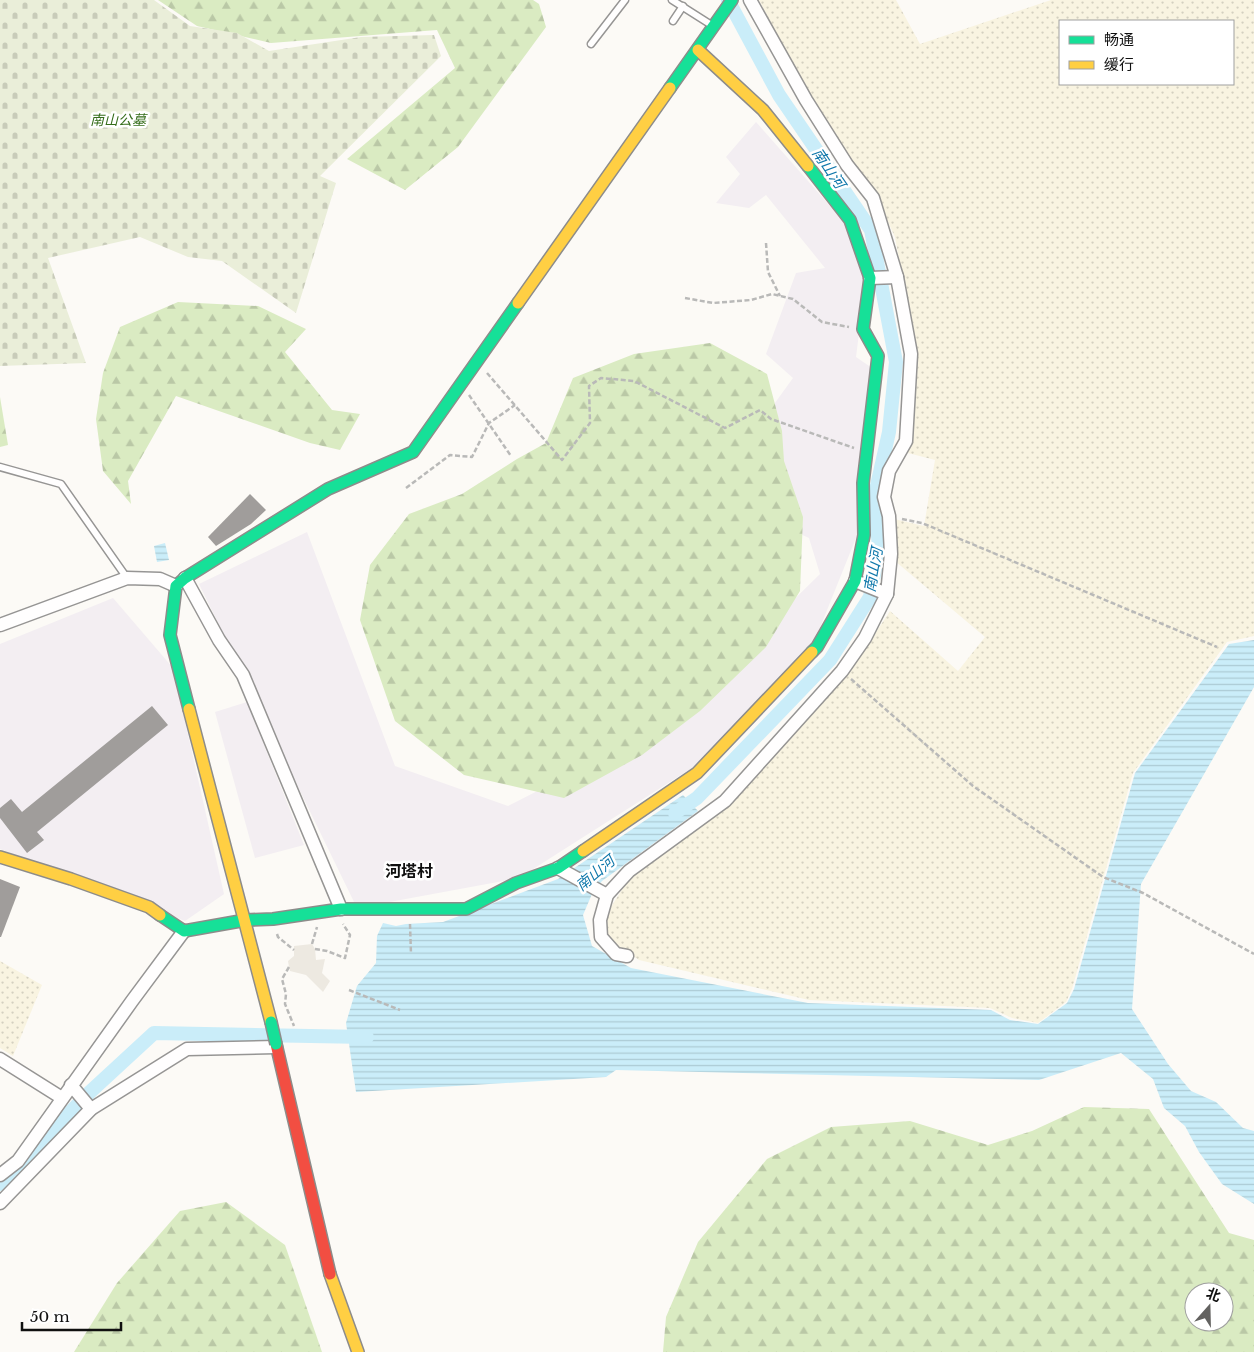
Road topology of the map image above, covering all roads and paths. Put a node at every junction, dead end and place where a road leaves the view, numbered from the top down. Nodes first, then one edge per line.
1 (625, 0) edge
2 (672, 0) edge
3 (732, 0) edge
4 (750, 0) edge
5 (683, 6) junction
6 (673, 20) dead end
7 (716, 25) junction
8 (591, 44) dead end
9 (698, 50) junction
10 (766, 243) dead end
11 (897, 277) junction
12 (870, 278) junction
13 (780, 296) junction
14 (685, 298) dead end
15 (863, 329) junction
16 (478, 361) junction
17 (461, 384) junction
18 (515, 405) junction
19 (489, 423) junction
20 (867, 453) junction
21 (511, 456) dead end
22 (0, 468) edge
23 (406, 488) dead end
24 (888, 516) junction
25 (127, 578) junction
26 (854, 581) junction
27 (181, 582) junction
28 (887, 594) junction
29 (0, 625) edge
30 (1217, 647) dead end
31 (842, 671) junction
32 (0, 857) edge
33 (558, 868) junction
34 (607, 895) junction
35 (337, 909) junction
36 (410, 910) junction
37 (273, 919) junction
38 (246, 920) junction
39 (184, 931) junction
40 (315, 949) dead end
41 (294, 950) dead end
42 (411, 954) dead end
43 (1254, 954) edge
44 (627, 956) dead end
45 (289, 967) dead end
46 (349, 990) dead end
47 (400, 1010) dead end
48 (294, 1026) dead end
49 (276, 1045) junction
50 (0, 1059) edge
51 (71, 1085) junction
52 (62, 1098) junction
53 (90, 1109) junction
54 (0, 1175) edge
55 (0, 1202) edge
56 (358, 1352) edge

1 - 8 lane
2 - 5 lane
3 - 7 street
4 - 11 street
5 - 6 lane
5 - 7 lane
7 - 9 street
9 - 12 street
9 - 16 street
10 - 13 path
11 - 12 street
11 - 24 street
12 - 15 street
13 - 14 path
13 - 15 path
15 - 20 street
16 - 17 street
16 - 18 path
17 - 19 path
17 - 27 street
18 - 19 path
18 - 20 path
19 - 21 path
19 - 23 path
20 - 26 street
22 - 25 lane
24 - 28 street
24 - 30 path
25 - 27 street
25 - 29 street
26 - 28 street
26 - 33 street
27 - 35 street
27 - 38 street
28 - 31 street
31 - 34 street
31 - 43 path
32 - 39 street
33 - 34 street
33 - 36 street
34 - 44 street
35 - 36 street
35 - 37 street
35 - 40 path
36 - 42 path
37 - 38 street
37 - 41 path
38 - 39 street
38 - 49 street, bridge
39 - 51 street
45 - 48 path
46 - 47 path
49 - 53 street
49 - 56 street
50 - 52 street
51 - 52 street
51 - 53 street
52 - 54 street
53 - 55 street

